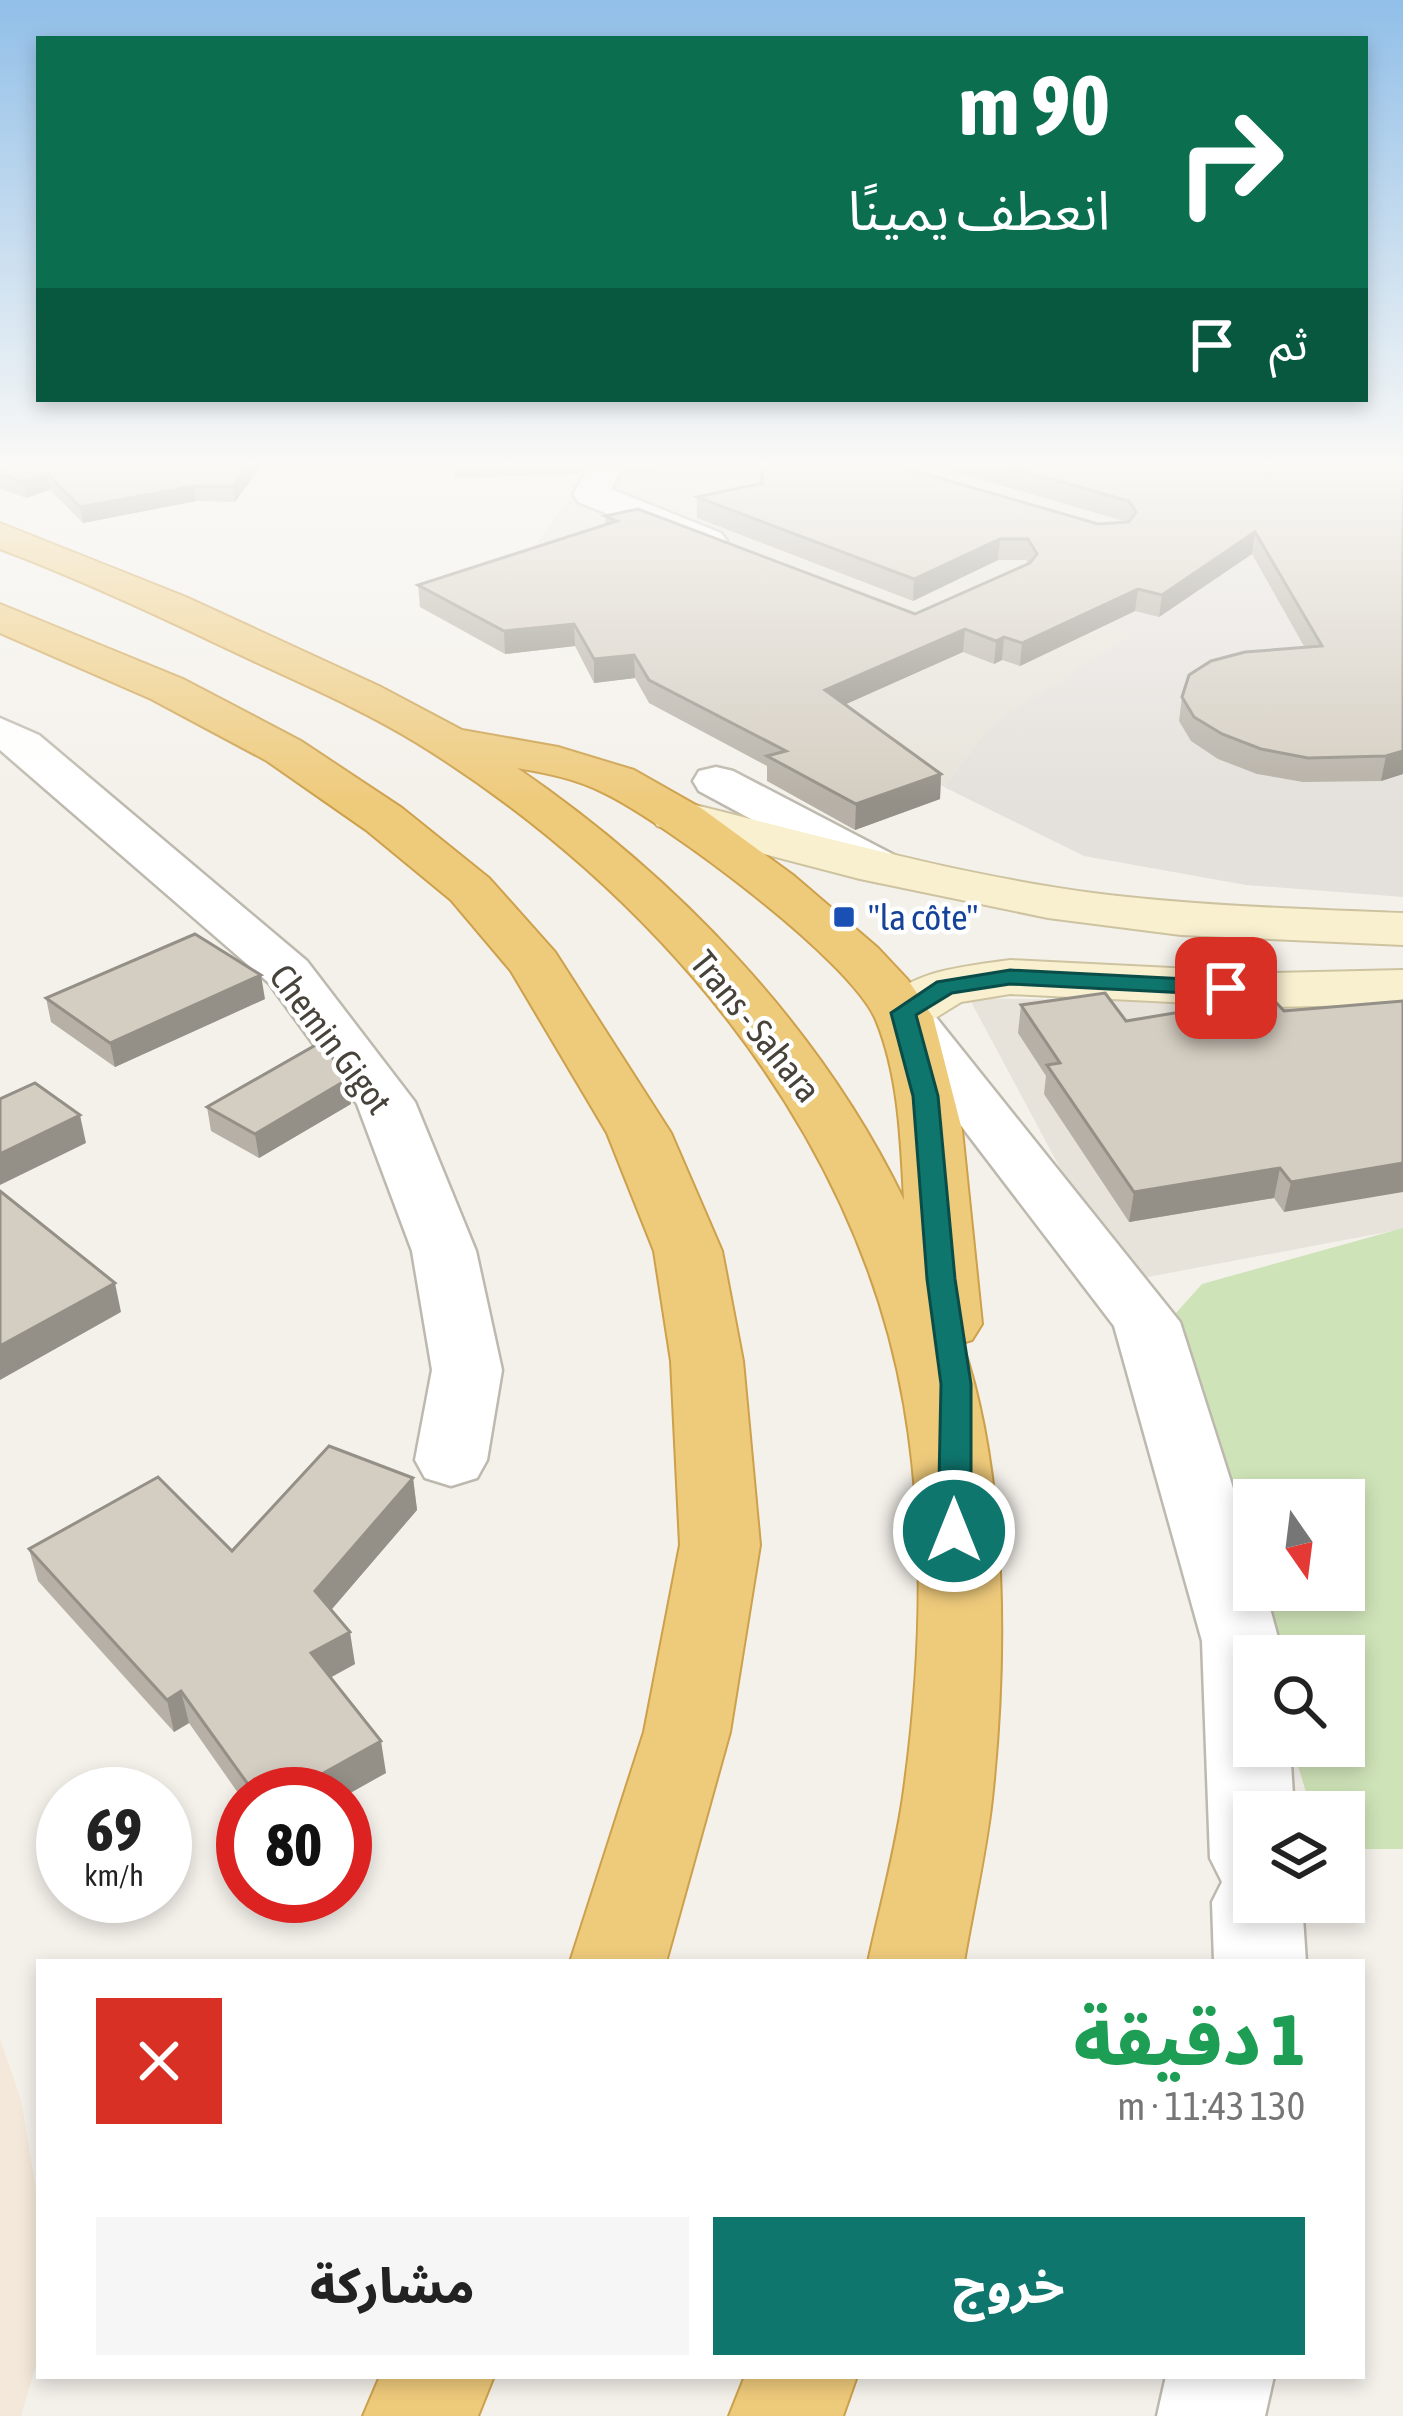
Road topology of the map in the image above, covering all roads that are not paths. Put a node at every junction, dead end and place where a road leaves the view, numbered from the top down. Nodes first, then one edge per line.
1 (107, 577) edge
2 (0, 617) edge
3 (0, 731) edge
4 (449, 742) junction
5 (695, 798) junction
6 (1403, 929) edge
7 (1403, 987) edge
8 (903, 1013) junction
9 (451, 1460) dead end
10 (953, 1495) junction
11 (1250, 1791) edge
12 (1257, 1923) edge
13 (619, 1959) edge
14 (917, 1959) edge
15 (1260, 1959) edge
16 (438, 2379) edge
17 (800, 2379) edge
18 (1219, 2379) edge
19 (420, 2416) edge
20 (787, 2416) edge
21 (1211, 2416) edge

1 - 4 highway, Trans - Sahara
2 - 13 highway
3 - 9 street, Chemin Gigot
4 - 5 highway
4 - 10 highway, Trans - Sahara
5 - 6 street
5 - 8 highway
7 - 8 street
8 - 10 highway
8 - 11 street
10 - 14 highway, Trans - Sahara
12 - 15 street
16 - 19 highway
17 - 20 highway
18 - 21 street

